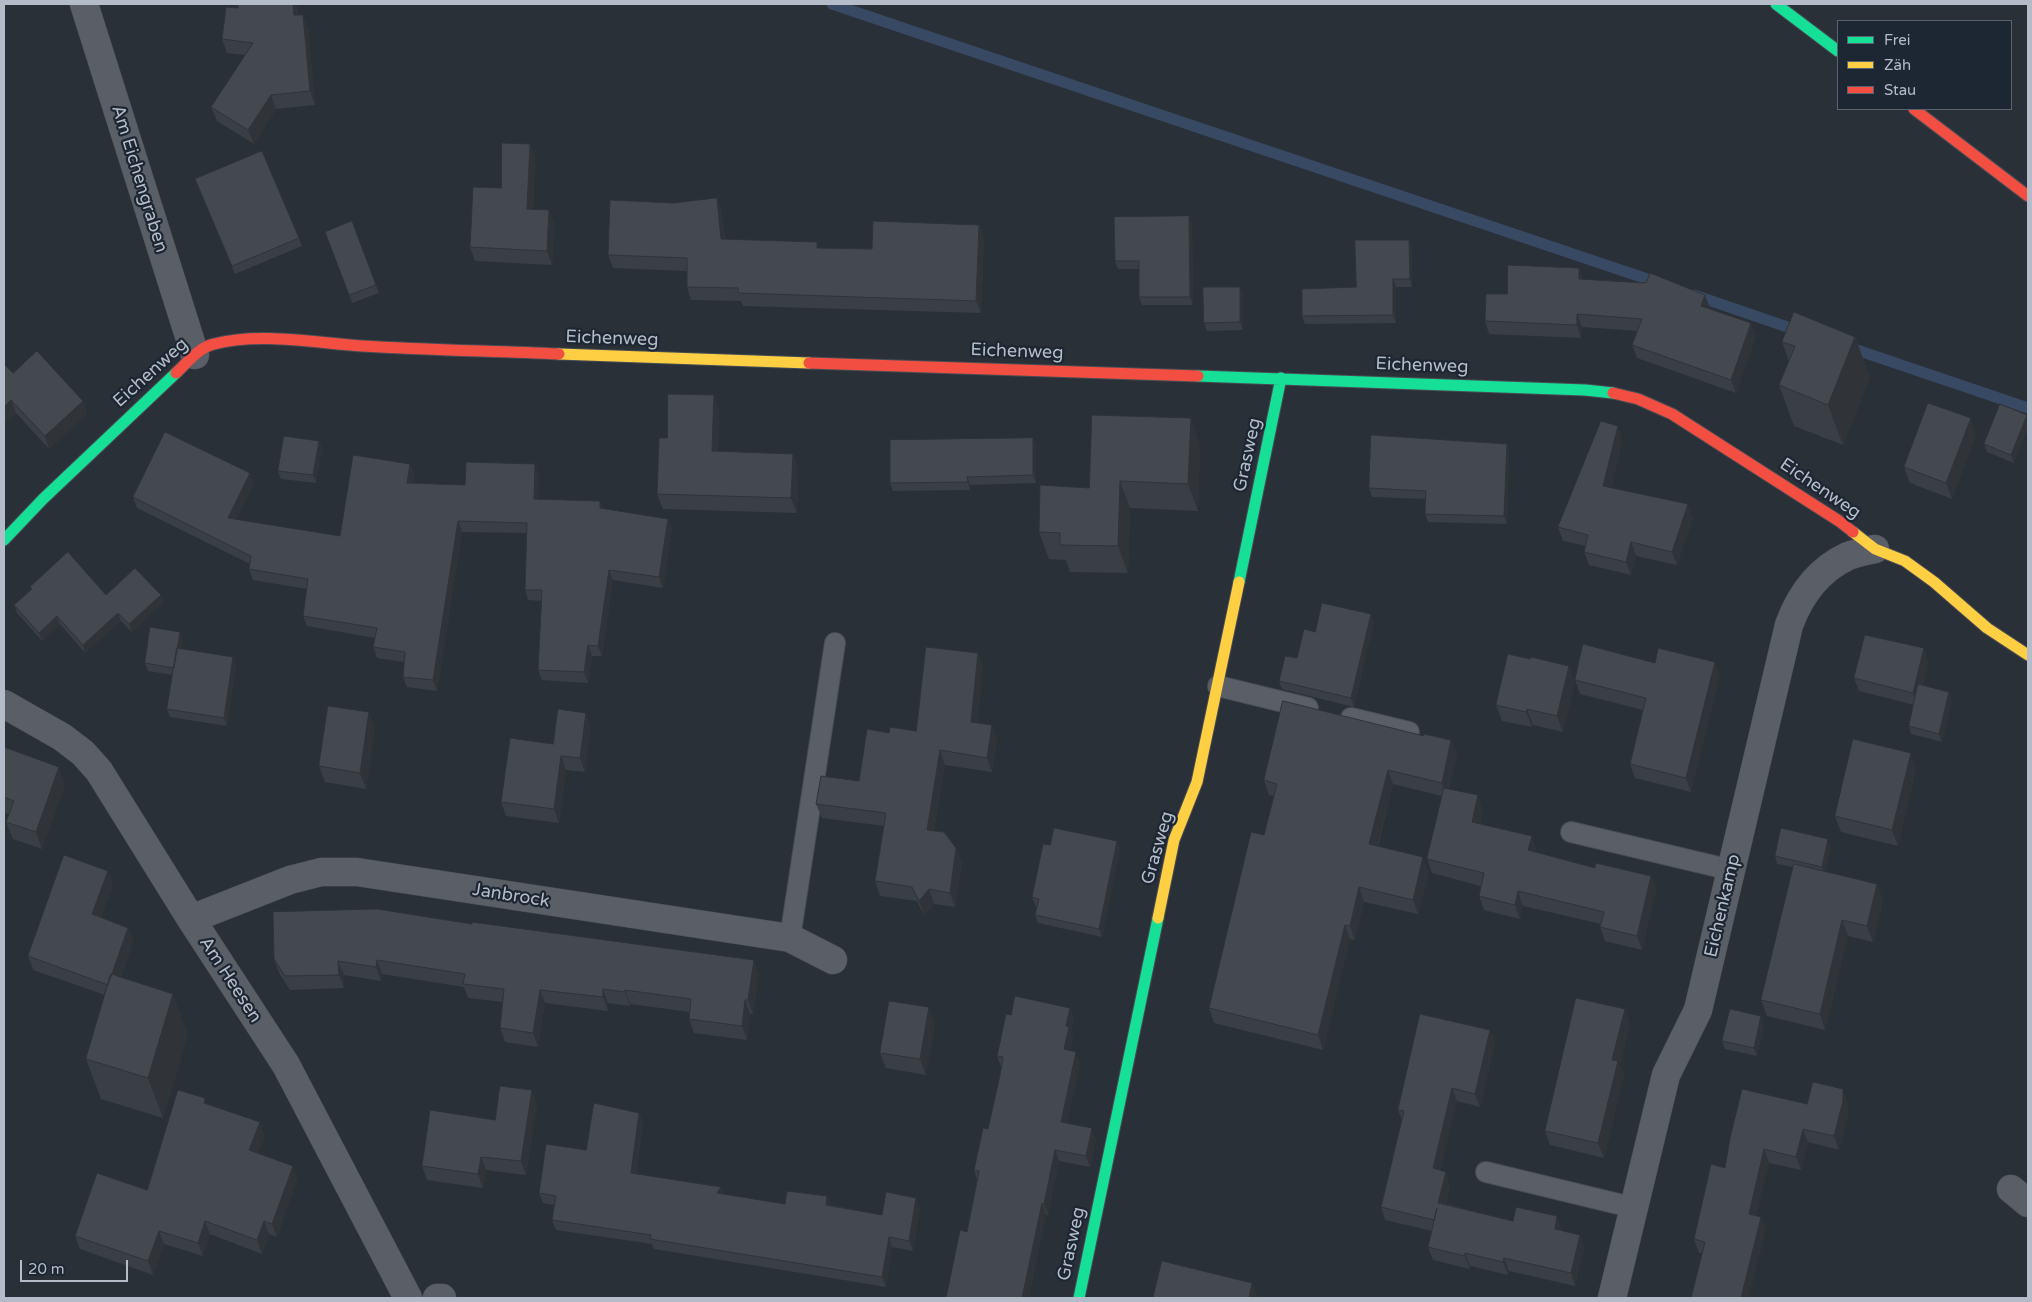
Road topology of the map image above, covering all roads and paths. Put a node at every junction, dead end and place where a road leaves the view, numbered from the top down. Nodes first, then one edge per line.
1 (84, 4) edge
2 (1776, 4) edge
3 (1837, 50) edge
4 (1915, 110) edge
5 (2028, 196) edge
6 (194, 355) junction
7 (1281, 378) junction
8 (4, 540) edge
9 (1875, 549) junction
10 (835, 643) dead end
11 (2028, 655) edge
12 (1218, 686) junction
13 (4, 704) edge
14 (1410, 732) edge
15 (1571, 832) dead end
16 (1731, 870) junction
17 (191, 919) junction
18 (790, 938) junction
19 (833, 960) dead end
20 (1486, 1172) dead end
21 (1635, 1208) junction
22 (408, 1298) edge
23 (437, 1298) edge
24 (442, 1298) edge
25 (1079, 1298) edge
26 (1612, 1298) edge

1 - 6 street, Am Eichengraben
2 - 3 street
4 - 5 street
6 - 7 street, Eichenweg
6 - 8 street, Eichenweg
7 - 9 street, Eichenweg
7 - 12 street, Grasweg
9 - 11 street, Eichenweg
9 - 16 street, Eichenkamp
10 - 18 lane
12 - 14 lane
12 - 25 street, Grasweg
13 - 17 street, Am Heesen
15 - 16 lane
16 - 21 street, Eichenkamp
17 - 18 street, Janbrock
17 - 22 street, Am Heesen
18 - 19 street, Janbrock
20 - 21 lane
21 - 26 street, Eichenkamp
23 - 24 street

